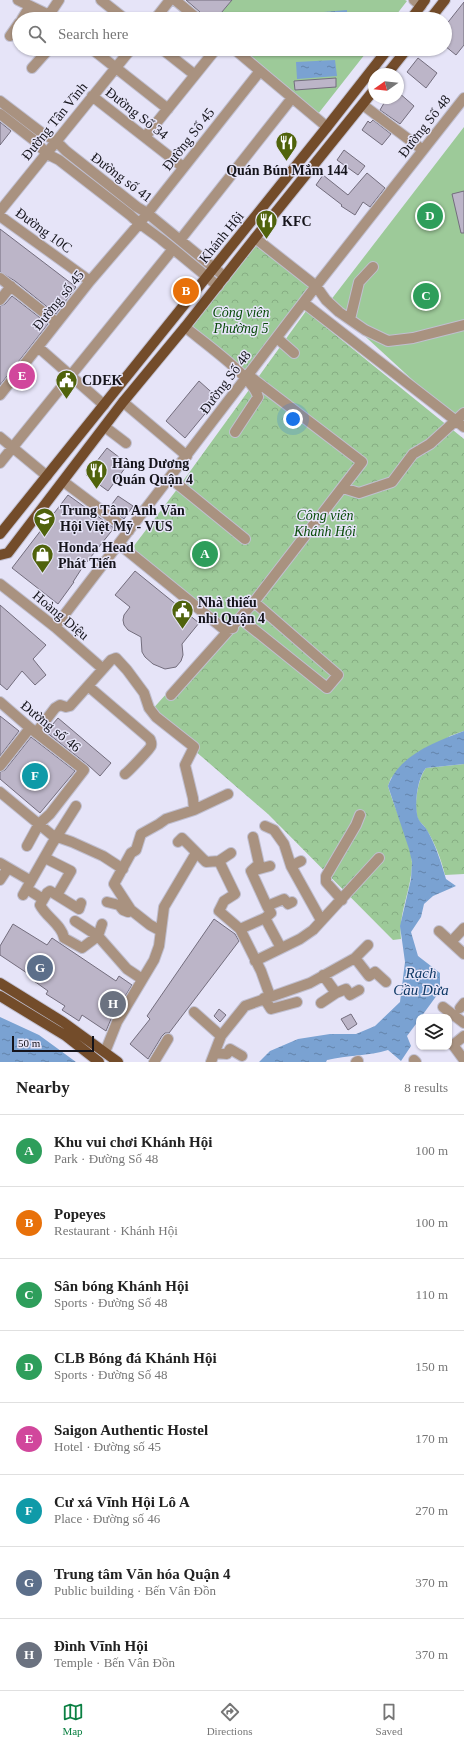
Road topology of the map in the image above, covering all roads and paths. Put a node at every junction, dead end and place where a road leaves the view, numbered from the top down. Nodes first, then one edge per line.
1 (18, 0) edge
2 (59, 0) edge
3 (101, 0) edge
4 (170, 0) edge
5 (175, 0) edge
6 (445, 0) edge
7 (420, 2) edge
8 (30, 6) junction
9 (26, 12) edge
10 (42, 12) edge
11 (54, 12) edge
12 (116, 12) edge
13 (161, 12) edge
14 (190, 12) edge
15 (415, 12) edge
16 (436, 12) edge
17 (12, 33) edge
18 (10, 36) dead end
19 (43, 56) edge
20 (101, 56) edge
21 (125, 56) edge
22 (171, 56) edge
23 (210, 56) edge
24 (242, 56) edge
25 (383, 56) edge
26 (401, 56) edge
27 (32, 68) dead end
28 (116, 68) junction
29 (392, 68) edge
30 (260, 71) junction
31 (195, 75) junction
32 (92, 96) junction
33 (292, 98) junction
34 (368, 98) edge
35 (464, 98) edge
36 (0, 101) edge
37 (363, 105) junction
38 (168, 109) junction
39 (0, 114) edge
40 (327, 127) junction
41 (145, 137) junction
42 (56, 141) junction
43 (423, 150) junction
44 (47, 154) junction
45 (183, 167) junction
46 (0, 211) edge
47 (147, 213) junction
48 (0, 216) edge
49 (139, 224) junction
50 (255, 238) junction
51 (180, 240) junction
52 (173, 249) junction
53 (373, 267) dead end
54 (214, 268) junction
55 (207, 277) junction
56 (0, 278) edge
57 (225, 278) junction
58 (90, 281) junction
59 (11, 286) junction
60 (218, 286) junction
61 (316, 286) junction
62 (0, 300) edge
63 (304, 303) junction
64 (350, 319) junction
65 (57, 323) junction
66 (464, 325) edge
67 (185, 327) junction
68 (277, 338) junction
69 (38, 347) junction
70 (294, 353) dead end
71 (70, 376) junction
72 (247, 377) junction
73 (0, 395) edge
74 (123, 402) junction
75 (104, 405) junction
76 (464, 414) edge
77 (455, 420) junction
78 (105, 427) junction
79 (464, 428) edge
80 (235, 432) dead end
81 (0, 437) edge
82 (126, 443) dead end
83 (13, 447) junction
84 (187, 456) junction
85 (0, 463) edge
86 (47, 476) junction
87 (170, 478) junction
88 (64, 482) junction
89 (343, 488) junction
90 (129, 531) junction
91 (0, 534) edge
92 (245, 539) dead end
93 (119, 544) junction
94 (0, 555) edge
95 (0, 584) edge
96 (254, 602) junction
97 (241, 618) junction
98 (55, 627) junction
99 (233, 628) junction
100 (103, 669) junction
101 (88, 686) junction
102 (171, 695) dead end
103 (0, 702) edge
104 (33, 730) junction
105 (0, 766) edge
106 (125, 774) dead end
107 (0, 792) edge
108 (228, 794) dead end
109 (76, 806) dead end
110 (194, 810) junction
111 (360, 814) dead end
112 (39, 824) junction
113 (265, 826) dead end
114 (57, 837) junction
115 (253, 837) dead end
116 (178, 842) dead end
117 (27, 846) dead end
118 (196, 853) junction
119 (232, 853) dead end
120 (45, 858) junction
121 (379, 858) dead end
122 (301, 861) dead end
123 (219, 862) junction
124 (4, 865) edge
125 (270, 866) dead end
126 (291, 866) junction
127 (123, 869) junction
128 (251, 870) junction
129 (0, 880) edge
130 (27, 888) junction
131 (57, 895) junction
132 (43, 899) junction
133 (342, 900) junction
134 (107, 902) dead end
135 (292, 902) dead end
136 (81, 903) dead end
137 (267, 906) junction
138 (130, 910) junction
139 (265, 918) junction
140 (321, 920) junction
141 (75, 921) dead end
142 (102, 924) dead end
143 (464, 928) edge
144 (240, 929) junction
145 (161, 931) junction
146 (439, 931) dead end
147 (98, 936) junction
148 (451, 942) junction
149 (368, 945) dead end
150 (281, 948) junction
151 (464, 954) edge
152 (355, 958) junction
153 (255, 961) junction
154 (323, 976) junction
155 (142, 979) junction
156 (386, 982) dead end
157 (0, 983) edge
158 (359, 990) dead end
159 (336, 993) junction
160 (0, 996) edge
161 (267, 997) junction
162 (297, 1002) dead end
163 (322, 1002) dead end
164 (443, 1007) dead end
165 (194, 1012) dead end
166 (464, 1023) edge
167 (221, 1036) junction
168 (464, 1036) edge
169 (168, 1039) dead end
170 (105, 1052) junction
171 (242, 1056) dead end
172 (213, 1058) edge
173 (464, 1060) edge
174 (99, 1062) edge
175 (118, 1062) edge
176 (154, 1062) edge

1 - 8 street
2 - 11 street
3 - 12 street
4 - 13 street
5 - 14 street
6 - 16 main road
7 - 15 main road
8 - 9 street
8 - 10 street
17 - 18 street
19 - 27 street
20 - 28 street
21 - 28 street, Đường Tân Vĩnh
22 - 31 street
23 - 31 street
24 - 30 street
25 - 40 main road, Khánh Hội
26 - 29 main road
28 - 32 street, Đường Tân Vĩnh
28 - 38 street
30 - 33 street
30 - 45 street, Đường Số 45
31 - 38 street
32 - 41 street, Đường Số 34
32 - 42 street, Đường Tân Vĩnh
33 - 40 street
33 - 51 street
34 - 37 main road, Khánh Hội
35 - 43 street, Đường Số 48
36 - 42 street, Đường số 41
37 - 43 street
37 - 50 main road, Khánh Hội
38 - 41 street
39 - 44 street, Đường số 41
40 - 54 main road, Khánh Hội
41 - 45 street, Đường Số 34
42 - 44 street, Đường Tân Vĩnh
42 - 47 street, Đường số 41
43 - 61 street, Đường Số 48
44 - 46 street, Đường Tân Vĩnh
44 - 49 street, Đường số 41
45 - 47 street, Đường Số 45
47 - 49 street, Đường Số 45
47 - 51 street, Đường số 41
48 - 58 street, Đường 10C
49 - 52 street, Đường số 41
49 - 58 street, Đường số 45
50 - 57 main road, Khánh Hội
50 - 61 street
51 - 54 street, Đường số 41
52 - 55 street, Đường số 41
52 - 71 street
53 - 64 street
54 - 55 main road, Khánh Hội
54 - 57 street, Đường số 41
55 - 60 street, Đường số 41
55 - 75 main road, Khánh Hội
56 - 59 street
57 - 60 main road, Khánh Hội
58 - 65 street, Đường số 45
59 - 62 street
59 - 65 street
60 - 67 main road, Khánh Hội
61 - 63 street, Đường Số 48
61 - 64 street
63 - 68 street, Đường Số 48
63 - 77 street
64 - 66 street
65 - 69 street, Đường số 45
67 - 72 street
67 - 74 main road, Khánh Hội
68 - 70 street
68 - 72 street, Đường Số 48
69 - 71 street
69 - 73 street, Đường số 45
71 - 75 street
71 - 83 street
72 - 80 street
72 - 84 street, Đường Số 48
72 - 89 street
74 - 78 main road, Khánh Hội
74 - 84 street
75 - 86 main road, Khánh Hội
76 - 77 street
77 - 79 street
77 - 89 street
78 - 82 street
78 - 88 main road, Khánh Hội
81 - 83 street
83 - 85 street
83 - 86 street
84 - 87 street, Đường Số 48
86 - 91 main road, Khánh Hội
87 - 90 street, Đường Số 48
87 - 92 street
88 - 90 street
88 - 94 main road, Khánh Hội
89 - 96 street
90 - 93 street, Đường Số 48
93 - 98 street, Đường Số 48
93 - 99 street
95 - 98 street, Hoàng Diệu
96 - 97 street
96 - 97 street
97 - 99 street
98 - 100 street, Hoàng Diệu
99 - 102 street
100 - 101 street
100 - 110 street
101 - 104 street
101 - 106 street
103 - 104 street, Đường số 46
104 - 105 street
104 - 112 street, Đường số 46
107 - 112 street
108 - 110 street
109 - 114 street
110 - 127 street
111 - 133 street
112 - 114 street
112 - 117 street
113 - 126 street
114 - 120 street
114 - 127 street
115 - 128 street
116 - 118 street
118 - 123 street
118 - 145 street
119 - 123 street
120 - 130 street
120 - 131 street
121 - 133 street
122 - 126 street
123 - 144 street
124 - 129 street
124 - 130 street
125 - 128 street
126 - 140 street
127 - 138 street
128 - 137 street
130 - 132 street
131 - 132 street
131 - 136 street
132 - 147 street
133 - 140 street
134 - 138 street
135 - 137 street
137 - 139 street
138 - 145 street
139 - 144 street
139 - 150 street
140 - 150 street
141 - 147 street
142 - 147 street
143 - 148 street
144 - 153 street
145 - 155 street
146 - 148 street
147 - 155 street
148 - 151 street
149 - 152 street
150 - 153 street
152 - 154 street
152 - 156 street
153 - 161 street
154 - 159 street
154 - 161 street
155 - 170 street
157 - 170 main road
158 - 159 street
159 - 163 street
160 - 174 main road
161 - 162 street
161 - 167 street
164 - 166 street
165 - 167 street
167 - 172 street
168 - 173 street
169 - 176 street
170 - 175 main road
171 - 172 street

